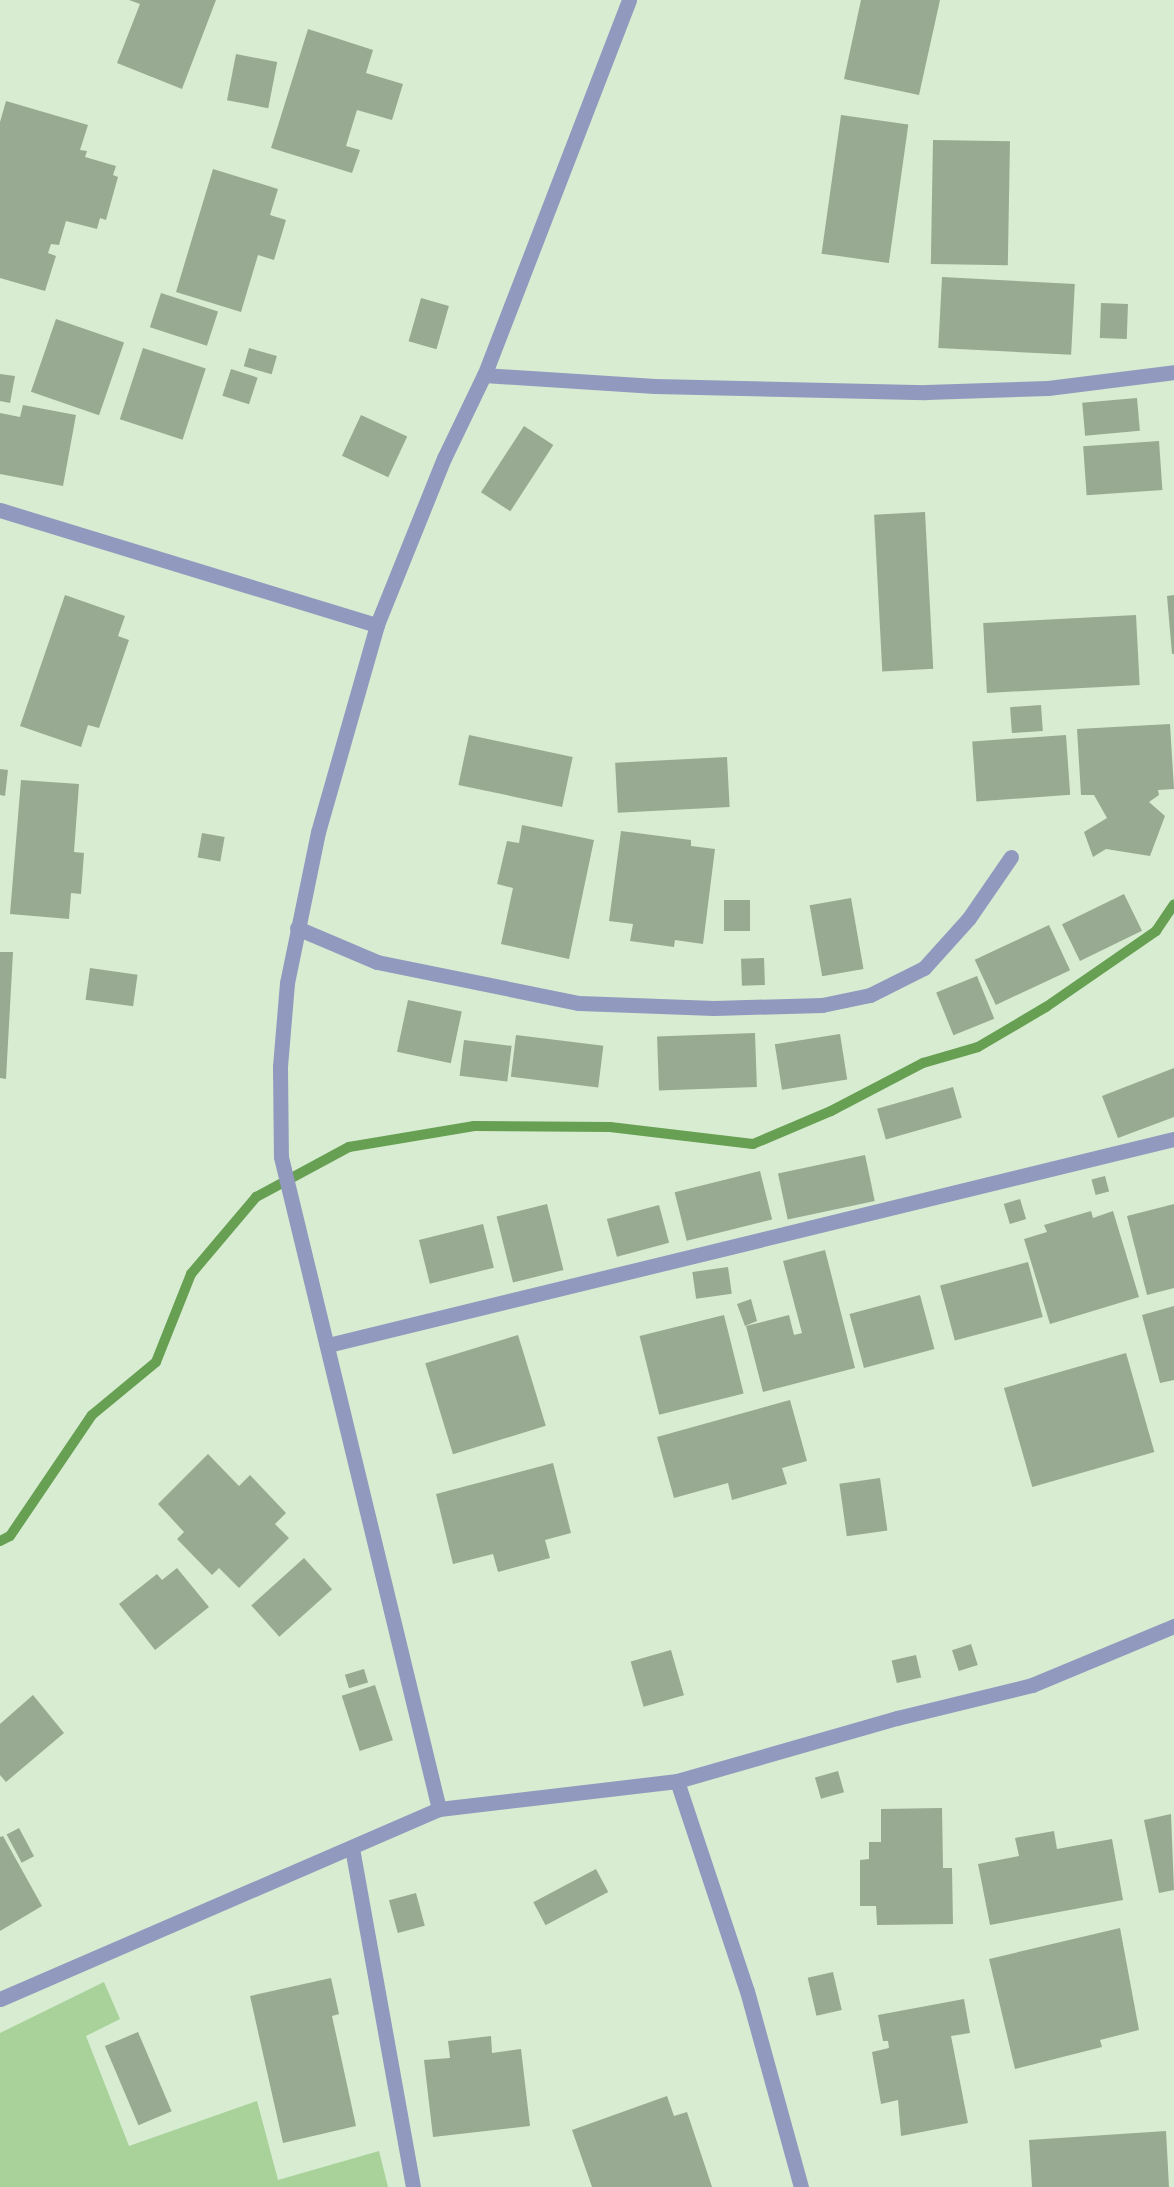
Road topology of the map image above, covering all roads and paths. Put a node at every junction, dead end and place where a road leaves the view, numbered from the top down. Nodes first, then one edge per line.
1 (629, 0) edge
2 (1174, 372) edge
3 (484, 375) junction
4 (0, 510) edge
5 (377, 625) junction
6 (1011, 857) dead end
7 (297, 928) junction
8 (1174, 1139) edge
9 (328, 1345) junction
10 (1174, 1626) edge
11 (676, 1782) junction
12 (439, 1809) junction
13 (352, 1848) junction
14 (0, 1999) edge
15 (413, 2187) edge
16 (801, 2187) edge

1 - 3 street
2 - 3 street
3 - 5 street
4 - 5 street
5 - 7 street
6 - 7 street
7 - 9 street
8 - 9 street
9 - 12 street
10 - 11 street
11 - 12 street
11 - 16 street
12 - 13 street
13 - 14 street
13 - 15 street

